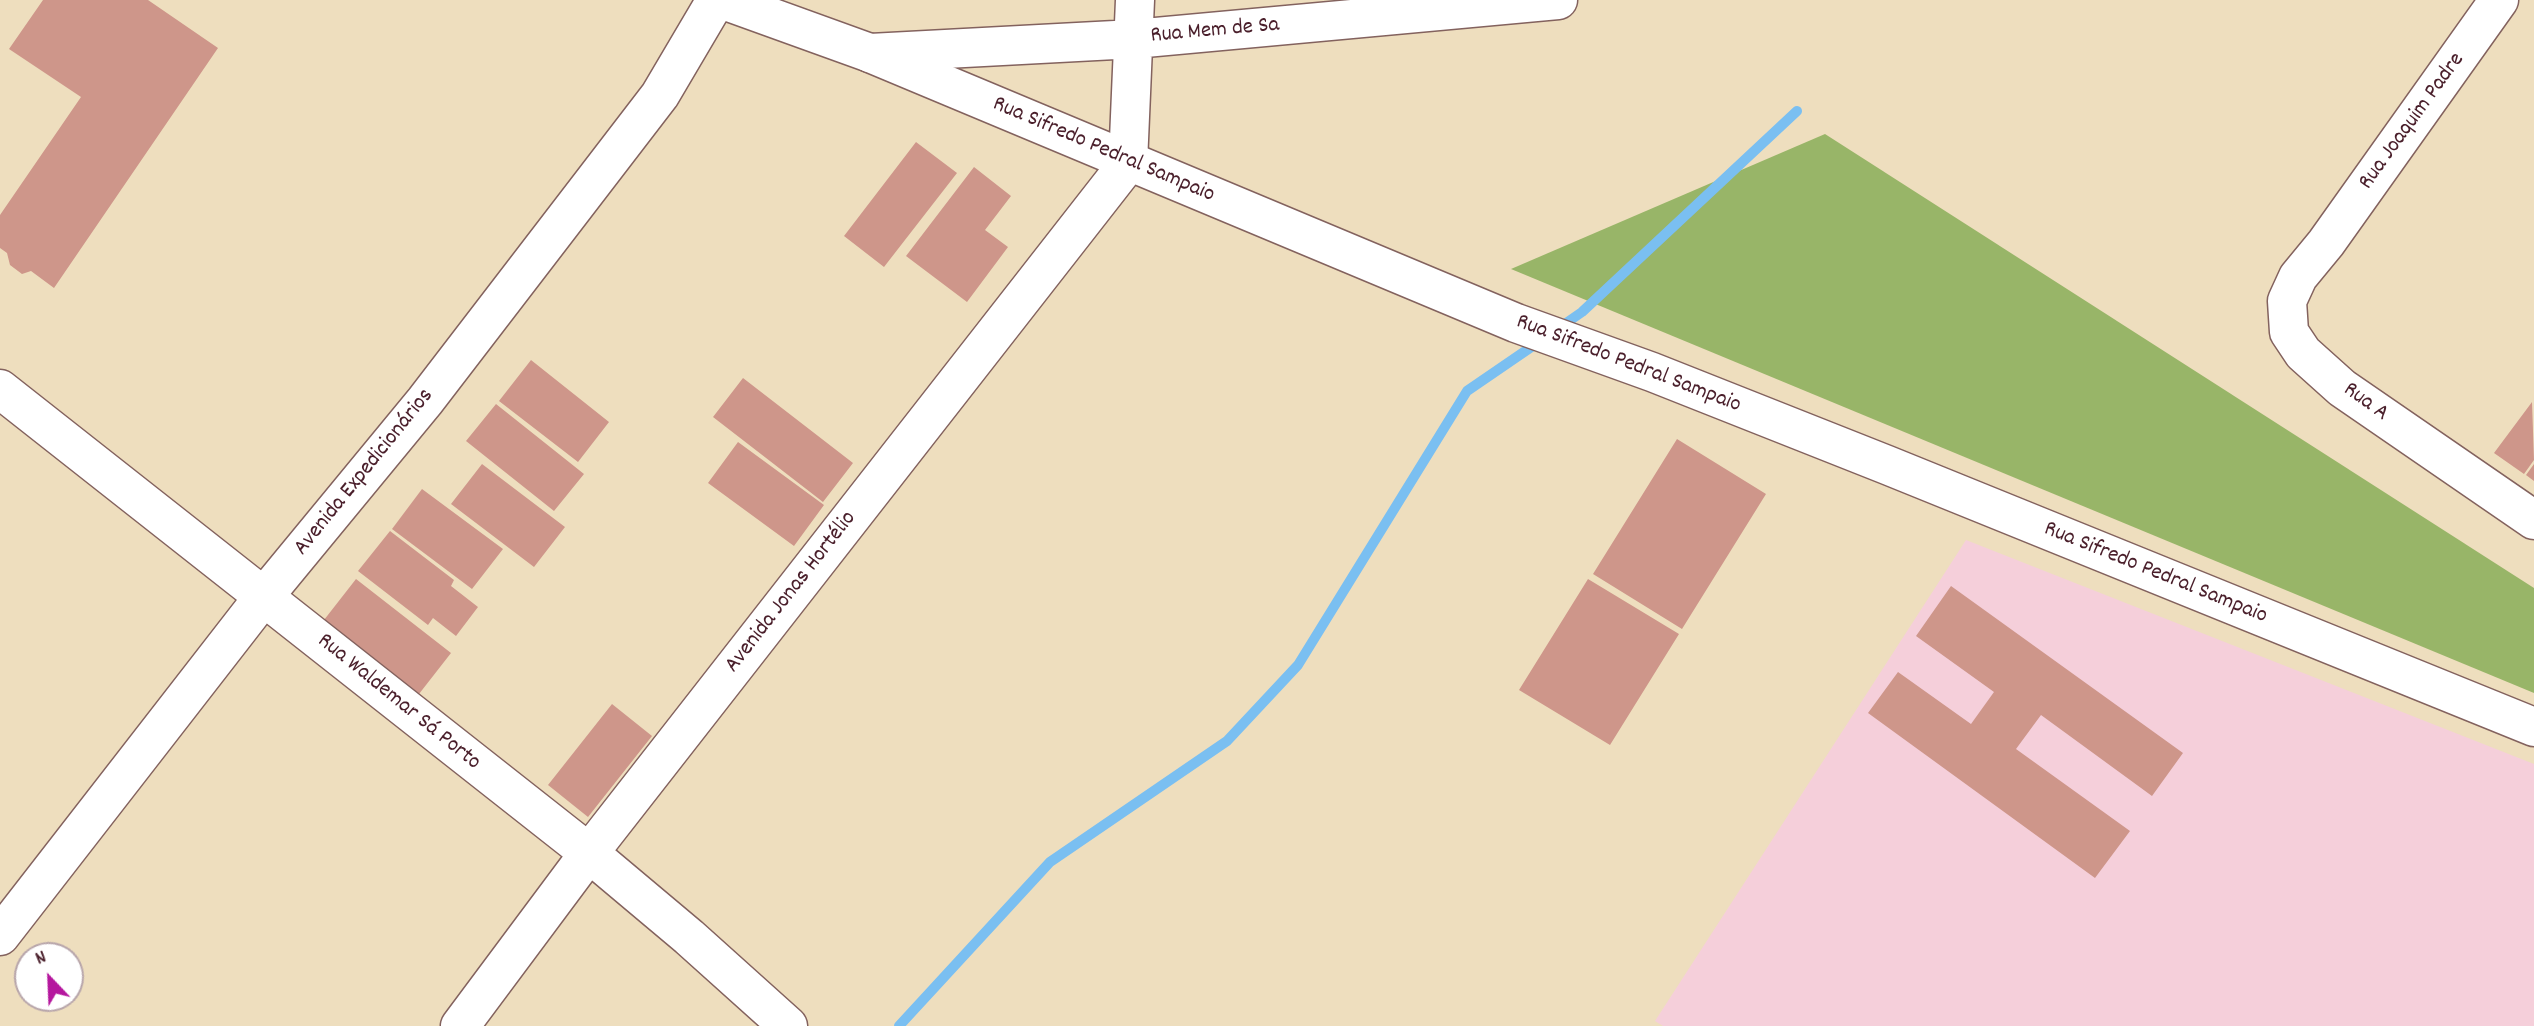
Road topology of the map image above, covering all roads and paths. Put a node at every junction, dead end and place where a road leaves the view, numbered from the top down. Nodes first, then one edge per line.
1 (716, 0) edge
2 (723, 0) edge
3 (1135, 0) edge
4 (1558, 0) edge
5 (2499, 0) edge
6 (1134, 39) junction
7 (870, 53) junction
8 (1128, 163) junction
9 (2326, 243) joint
10 (0, 388) edge
11 (2534, 520) edge
12 (264, 596) junction
13 (2534, 727) edge
14 (589, 853) junction
15 (0, 936) edge
16 (460, 1026) edge
17 (788, 1026) edge

1 - 12 street, Avenida Expedicionários
2 - 7 street, Rua Sifredo Pedral Sampaio
3 - 6 street
4 - 6 street, Rua Mem de Sa
5 - 9 street, Rua Joaquim Padre
6 - 7 street, Rua Mem de Sa
6 - 8 street
7 - 8 street, Rua Sifredo Pedral Sampaio
8 - 13 street, Rua Sifredo Pedral Sampaio
8 - 14 street, Avenida Jonas Hortélio
9 - 11 street, Rua A
10 - 12 street, Rua Waldemar Sá Porto
12 - 14 street, Rua Waldemar Sá Porto
12 - 15 street, Avenida Expedicionários
14 - 16 street, Avenida Jonas Hortélio
14 - 17 street, Rua Waldemar Sá Porto

